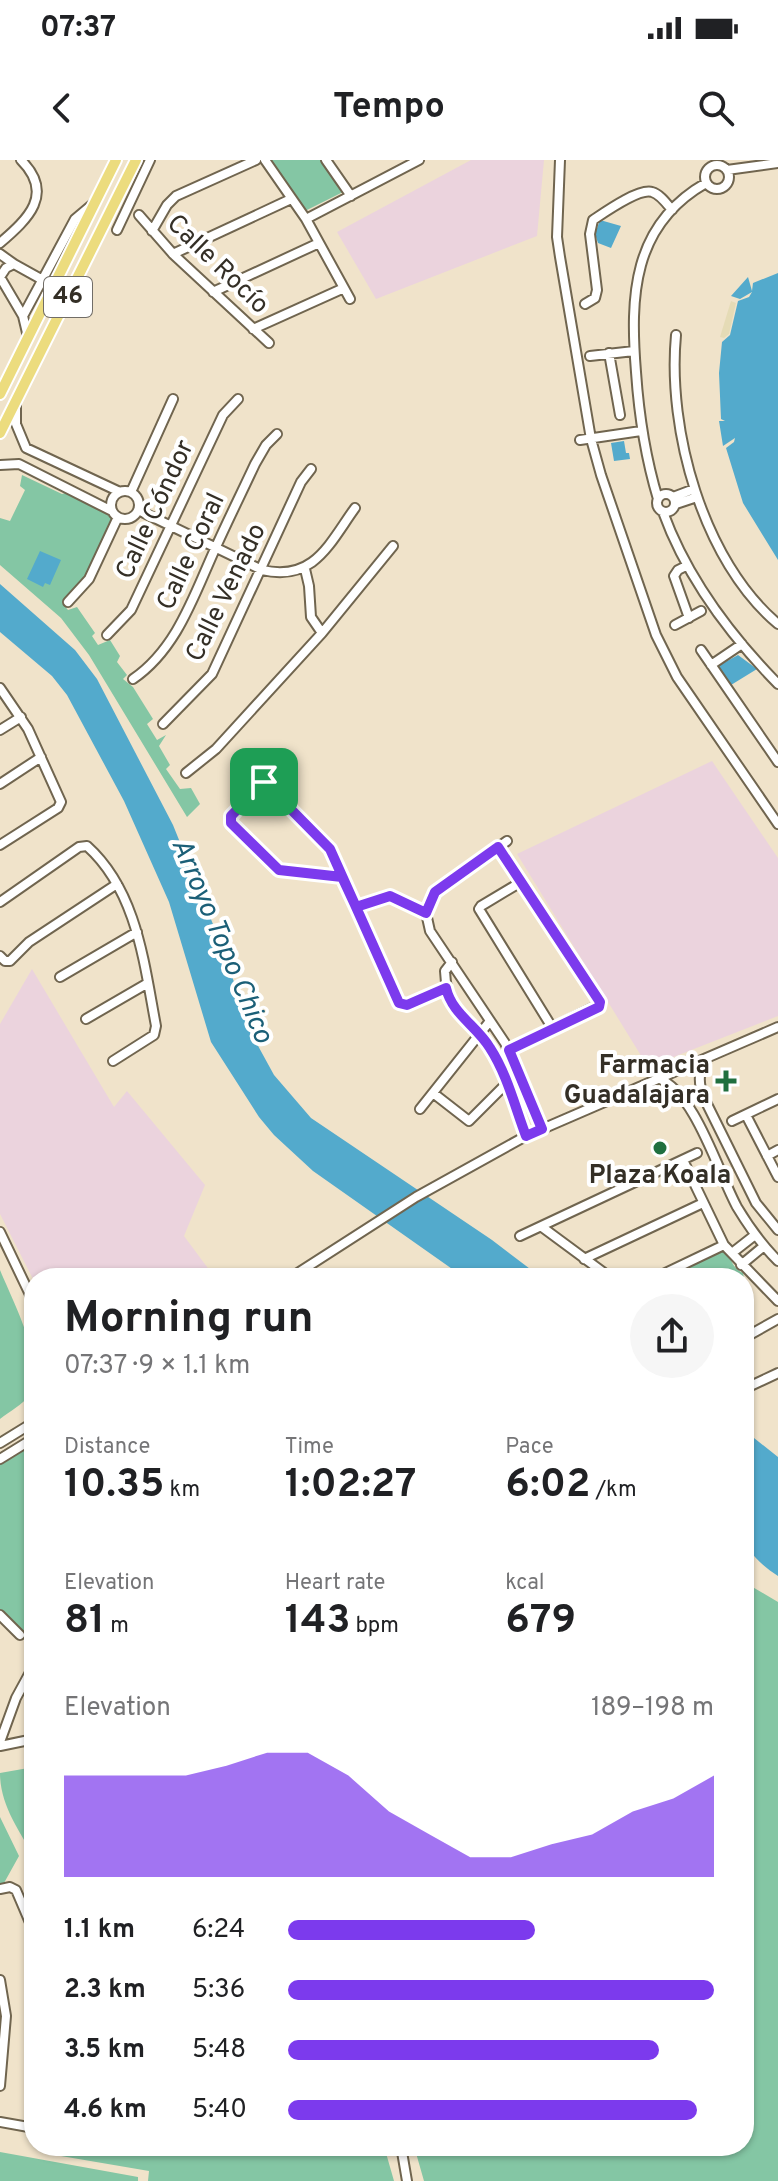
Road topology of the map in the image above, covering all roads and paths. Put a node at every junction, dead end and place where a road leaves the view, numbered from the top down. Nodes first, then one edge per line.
1 (21, 160) edge
2 (116, 160) edge
3 (136, 160) edge
4 (150, 160) edge
5 (256, 160) edge
6 (265, 160) edge
7 (326, 160) edge
8 (419, 160) edge
9 (560, 160) edge
10 (778, 163) edge
11 (727, 170) junction
12 (706, 183) junction
13 (135, 193) junction
14 (351, 196) junction
15 (291, 199) junction
16 (98, 200) junction
17 (669, 207) junction
18 (113, 209) junction
19 (139, 215) dead end
20 (306, 219) junction
21 (117, 230) dead end
22 (152, 231) junction
23 (0, 243) edge
24 (319, 243) junction
25 (0, 254) edge
26 (173, 254) junction
27 (14, 264) junction
28 (0, 277) edge
29 (41, 279) junction
30 (344, 288) junction
31 (213, 292) junction
32 (350, 299) dead end
33 (585, 304) dead end
34 (23, 316) junction
35 (253, 329) junction
36 (676, 335) dead end
37 (28, 337) junction
38 (269, 343) dead end
39 (634, 351) junction
40 (609, 353) junction
41 (590, 356) dead end
42 (0, 394) edge
43 (173, 399) dead end
44 (238, 399) dead end
45 (16, 401) junction
46 (620, 415) dead end
47 (641, 431) junction
48 (0, 433) edge
49 (277, 434) dead end
50 (591, 439) junction
51 (580, 440) dead end
52 (26, 448) junction
53 (19, 464) junction
54 (0, 465) edge
55 (65, 467) junction
56 (311, 469) dead end
57 (57, 482) junction
58 (120, 492) junction
59 (131, 492) junction
60 (696, 493) junction
61 (658, 499) junction
62 (674, 501) junction
63 (355, 508) dead end
64 (138, 510) junction
65 (663, 512) junction
66 (115, 514) junction
67 (171, 526) junction
68 (393, 546) dead end
69 (216, 547) junction
70 (686, 566) junction
71 (305, 569) junction
72 (262, 570) junction
73 (68, 602) dead end
74 (701, 611) dead end
75 (689, 618) junction
76 (778, 624) edge
77 (675, 625) dead end
78 (322, 633) junction
79 (107, 635) dead end
80 (742, 644) junction
81 (701, 650) dead end
82 (711, 665) junction
83 (133, 679) dead end
84 (778, 684) edge
85 (0, 688) edge
86 (21, 717) junction
87 (163, 724) dead end
88 (0, 730) edge
89 (778, 742) edge
90 (769, 749) junction
91 (41, 757) junction
92 (778, 762) edge
93 (186, 773) dead end
94 (0, 784) edge
95 (778, 824) edge
96 (507, 841) dead end
97 (0, 845) edge
98 (498, 847) junction
99 (342, 877) junction
100 (521, 882) junction
101 (117, 884) junction
102 (0, 902) edge
103 (356, 907) junction
104 (426, 913) junction
105 (137, 932) junction
106 (0, 956) edge
107 (452, 962) junction
108 (60, 977) dead end
109 (148, 983) junction
110 (446, 988) junction
111 (86, 1019) dead end
112 (490, 1021) junction
113 (778, 1027) edge
114 (553, 1029) junction
115 (479, 1031) junction
116 (509, 1050) junction
117 (708, 1056) junction
118 (113, 1061) dead end
119 (520, 1076) junction
120 (658, 1078) junction
121 (506, 1084) junction
122 (433, 1093) junction
123 (704, 1098) junction
124 (778, 1099) edge
125 (689, 1105) junction
126 (420, 1109) dead end
127 (746, 1115) junction
128 (732, 1121) dead end
129 (542, 1129) junction
130 (526, 1136) junction
131 (778, 1150) edge
132 (697, 1153) dead end
133 (767, 1156) junction
134 (683, 1160) junction
135 (778, 1177) edge
136 (703, 1203) junction
137 (542, 1227) junction
138 (777, 1228) edge
139 (0, 1232) edge
140 (755, 1235) junction
141 (520, 1236) dead end
142 (724, 1245) junction
143 (764, 1246) junction
144 (732, 1253) junction
145 (776, 1255) edge
146 (584, 1259) junction
147 (741, 1265) junction
148 (305, 1268) edge
149 (597, 1268) edge
150 (676, 1268) edge
151 (744, 1268) edge
152 (755, 1280) edge
153 (24, 1282) edge
154 (778, 1301) edge
155 (778, 1319) edge
156 (754, 1332) edge
157 (778, 1373) edge
158 (754, 1385) edge
159 (24, 1427) edge
160 (0, 1443) edge
161 (24, 1445) edge
162 (0, 1459) edge
163 (2, 1622) edge
164 (20, 1635) dead end
165 (24, 1685) edge
166 (24, 1740) edge
167 (0, 1744) edge
168 (0, 1889) edge
169 (24, 1909) edge
170 (0, 1980) edge
171 (0, 2086) edge
172 (0, 2122) edge
173 (24, 2126) edge
174 (403, 2156) edge
175 (407, 2181) edge

1 - 23 street
2 - 16 main road, 46
3 - 18 main road, 46
4 - 13 street
5 - 22 street
6 - 15 street
7 - 14 street
8 - 14 street
9 - 50 street
10 - 11 street
11 - 12 street
11 - 12 street
12 - 17 street
13 - 18 street
13 - 21 street
14 - 20 street
15 - 20 street
15 - 26 street
16 - 29 street
16 - 37 main road, 46
17 - 33 street
17 - 39 street
18 - 45 main road, 46
19 - 22 street, Calle Rocío
20 - 24 street
22 - 26 street, Calle Rocío
24 - 30 street
24 - 31 street
25 - 27 street
26 - 31 street, Calle Rocío
27 - 28 street
27 - 29 street
28 - 34 street
29 - 34 street
30 - 32 street
30 - 35 street
31 - 35 street, Calle Rocío
34 - 37 street
35 - 38 street, Calle Rocío
36 - 60 street
37 - 42 main road, 46
39 - 40 street
39 - 47 street
40 - 41 street
40 - 46 street
43 - 59 street
44 - 67 street, Calle Cóndor
45 - 48 main road, 46
45 - 52 street
47 - 50 street
47 - 61 street
49 - 69 street, Calle Coral
50 - 51 street
50 - 95 street
52 - 53 street
52 - 55 street
53 - 54 street
53 - 57 street
55 - 57 street
55 - 58 street
56 - 72 street, Calle Venado
57 - 66 street
58 - 59 street
58 - 66 street
59 - 64 street
60 - 62 street
60 - 76 street
61 - 62 street
61 - 65 street
62 - 65 street
63 - 71 street
64 - 66 street
64 - 67 street
65 - 70 street
66 - 73 street
67 - 69 street
67 - 79 street, Calle Cóndor
68 - 78 street
69 - 72 street
69 - 83 street, Calle Coral
70 - 75 street
70 - 80 street
71 - 72 street
71 - 78 street
72 - 87 street, Calle Venado
74 - 75 street
75 - 77 street
78 - 93 street
80 - 82 street
80 - 84 street
81 - 82 street
82 - 90 street
85 - 86 street
86 - 88 street
86 - 91 street
89 - 90 street
90 - 92 street
91 - 94 street
91 - 97 street
96 - 98 street
98 - 100 street
98 - 104 street
99 - 99 street
99 - 103 street
100 - 114 street
100 - 114 street
101 - 102 street
101 - 105 street
101 - 106 street
103 - 104 street
103 - 110 street
104 - 107 street
105 - 108 street
105 - 109 street
107 - 110 street
107 - 112 street
109 - 111 street
109 - 118 street
110 - 115 street
112 - 115 street
112 - 116 street
113 - 117 street
114 - 116 street
115 - 121 street
115 - 122 street
116 - 119 street
117 - 120 street
117 - 123 street
119 - 121 street
119 - 129 street
120 - 125 street
120 - 129 street
121 - 122 street
121 - 130 street
122 - 126 street
123 - 125 street
123 - 138 street
124 - 127 street
125 - 140 street
127 - 128 street
127 - 133 street
129 - 130 street
130 - 148 street
131 - 133 street
132 - 134 street
133 - 135 street
134 - 136 street
134 - 137 street
136 - 142 street
136 - 146 street
137 - 141 street
137 - 146 street
139 - 153 street
140 - 143 street
140 - 144 street
142 - 144 street
142 - 150 street
143 - 145 street
143 - 147 street
144 - 147 street
146 - 149 street
147 - 151 street
152 - 154 street
155 - 156 street
157 - 158 street
159 - 160 street
161 - 162 street
163 - 164 street
165 - 167 street
166 - 167 street
168 - 169 street
170 - 171 street
172 - 173 street
174 - 175 street

